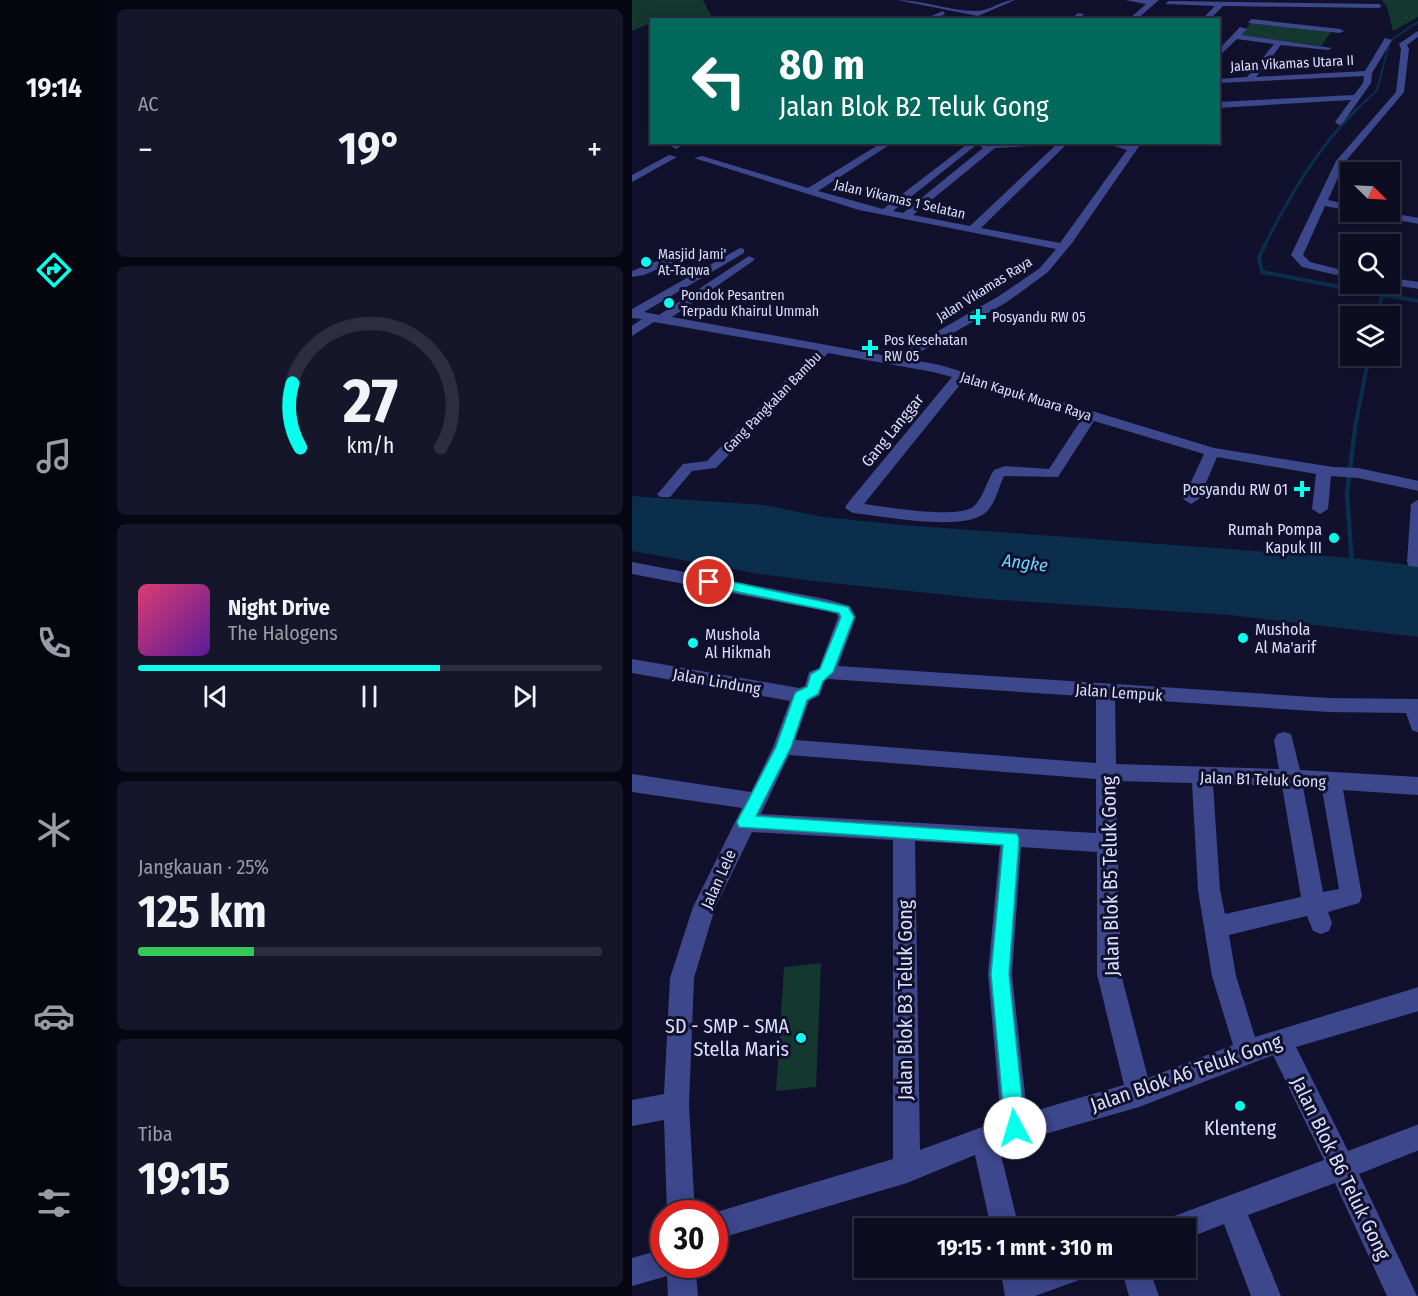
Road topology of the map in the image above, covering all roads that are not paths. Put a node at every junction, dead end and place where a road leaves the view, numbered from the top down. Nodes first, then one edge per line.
1 (900, 0) edge
2 (1012, 0) edge
3 (1128, 0) edge
4 (1154, 2) edge
5 (1168, 3) edge
6 (1221, 4) junction
7 (1267, 4) junction
8 (1358, 5) junction
9 (1379, 6) dead end
10 (1310, 8) dead end
11 (943, 14) dead end
12 (1352, 14) dead end
13 (931, 18) edge
14 (1134, 18) edge
15 (1206, 18) edge
16 (1252, 21) junction
17 (1346, 22) dead end
18 (1295, 26) junction
19 (1340, 31) junction
20 (1418, 32) edge
21 (1236, 37) junction
22 (1388, 40) dead end
23 (1279, 42) junction
24 (1404, 42) junction
25 (1418, 44) edge
26 (1328, 48) junction
27 (1220, 53) edge
28 (1322, 57) dead end
29 (1315, 67) dead end
30 (1368, 73) junction
31 (1309, 76) junction
32 (1250, 79) junction
33 (1220, 81) edge
34 (1356, 97) junction
35 (1220, 105) edge
36 (1339, 122) dead end
37 (887, 144) edge
38 (984, 144) edge
39 (1063, 144) edge
40 (1121, 144) edge
41 (1136, 146) edge
42 (672, 157) dead end
43 (699, 158) dead end
44 (632, 179) edge
45 (809, 192) junction
46 (1321, 202) junction
47 (1340, 206) edge
48 (894, 215) junction
49 (1400, 218) edge
50 (1418, 221) edge
51 (972, 230) junction
52 (1063, 247) junction
53 (695, 249) dead end
54 (1340, 272) edge
55 (632, 274) edge
56 (1400, 283) edge
57 (1418, 286) edge
58 (633, 314) edge
59 (658, 318) junction
60 (632, 332) edge
61 (824, 348) junction
62 (897, 360) junction
63 (960, 376) junction
64 (1091, 415) junction
65 (1212, 452) junction
66 (1324, 470) junction
67 (1418, 486) edge
68 (665, 494) dead end
69 (1191, 499) dead end
70 (1418, 504) edge
71 (1320, 509) dead end
72 (1415, 562) dead end
73 (632, 568) edge
74 (632, 666) edge
75 (826, 672) junction
76 (1105, 692) junction
77 (801, 696) junction
78 (1416, 706) edge
79 (1418, 725) edge
80 (1284, 740) dead end
81 (783, 747) junction
82 (1108, 772) junction
83 (1202, 777) junction
84 (1289, 778) junction
85 (1331, 781) junction
86 (1418, 786) edge
87 (634, 787) edge
88 (750, 812) junction
89 (904, 831) junction
90 (1011, 839) junction
91 (1108, 843) junction
92 (1317, 914) junction
93 (1216, 927) junction
94 (1418, 999) edge
95 (1279, 1040) junction
96 (1248, 1053) junction
97 (1139, 1094) junction
98 (676, 1105) junction
99 (632, 1113) edge
100 (1015, 1128) junction
101 (1418, 1137) edge
102 (984, 1138) junction
103 (1343, 1168) junction
104 (907, 1169) junction
105 (680, 1200) edge
106 (1231, 1207) junction
107 (1003, 1218) edge
108 (1196, 1221) edge
109 (728, 1222) edge
110 (650, 1267) edge
111 (632, 1272) edge
112 (682, 1278) edge
113 (1039, 1278) edge
114 (1138, 1278) edge
115 (1017, 1284) edge
116 (683, 1296) edge
117 (1144, 1296) edge
118 (1266, 1296) edge
119 (1402, 1296) edge

1 - 2 street
3 - 4 street
4 - 14 street
5 - 6 street
6 - 7 street
6 - 15 street
7 - 8 street
7 - 16 street
8 - 9 street
8 - 12 street
10 - 18 street
11 - 13 street
16 - 18 street
16 - 21 street
17 - 19 street
18 - 19 street
19 - 26 street
20 - 24 street
21 - 23 street
21 - 27 street
22 - 30 street
23 - 26 street
23 - 32 street
24 - 25 street
24 - 46 street
26 - 28 street
29 - 31 street
30 - 31 street, Jalan Vikamas Utara II
30 - 34 street
31 - 32 street, Jalan Vikamas Utara II
32 - 33 street, Jalan Vikamas Utara II
34 - 35 street
34 - 36 street
37 - 45 street
38 - 48 street
38 - 48 street
39 - 51 street
40 - 41 street
41 - 52 street, Jalan Vikamas Raya
42 - 44 street
43 - 45 street, Jalan Vikamas 1 Selatan
45 - 48 street, Jalan Vikamas 1 Selatan
46 - 47 street
46 - 54 street
48 - 51 street, Jalan Vikamas 1 Selatan
49 - 50 street
51 - 52 street, Jalan Vikamas 1 Selatan
52 - 62 street, Jalan Vikamas Raya
53 - 55 street
56 - 57 street
58 - 59 street, Jalan Kapuk Muara Raya
58 - 59 street
59 - 60 street
59 - 61 street, Jalan Kapuk Muara Raya
61 - 62 street, Jalan Kapuk Muara Raya
61 - 68 street, Gang Pangkalan Bambu
62 - 63 street, Jalan Kapuk Muara Raya
63 - 64 street, Jalan Kapuk Muara Raya
63 - 64 street, Gang Langgar
64 - 65 street, Jalan Kapuk Muara Raya
65 - 66 street, Jalan Kapuk Muara Raya
65 - 69 street
66 - 67 street, Jalan Kapuk Muara Raya
66 - 71 street
70 - 72 street
73 - 75 street, Jalan Lele
74 - 77 street, Jalan Lindung
75 - 76 street, Jalan Lempuk
75 - 77 street, Jalan Lele
76 - 78 street, Jalan Lempuk
76 - 82 street, Jalan Blok B5 Teluk Gong
77 - 81 street, Jalan Lele
78 - 79 street
80 - 84 street
81 - 82 street, Jalan B1 Teluk Gong
81 - 88 street, Jalan Lele
82 - 83 street, Jalan B1 Teluk Gong
82 - 91 street, Jalan Blok B5 Teluk Gong
83 - 84 street, Jalan B1 Teluk Gong
83 - 93 street
84 - 85 street, Jalan B1 Teluk Gong
84 - 92 street
85 - 86 street, Jalan B1 Teluk Gong
85 - 92 street
87 - 88 street
88 - 89 street
88 - 98 street, Jalan Lele
89 - 90 street
89 - 104 street, Jalan Blok B3 Teluk Gong
90 - 91 street
90 - 100 street
91 - 97 street, Jalan Blok B5 Teluk Gong
92 - 93 street
93 - 96 street
94 - 95 street, Jalan Blok A6 Teluk Gong
95 - 96 street, Jalan Blok A6 Teluk Gong
95 - 103 street, Jalan Blok B6 Teluk Gong
96 - 97 street, Jalan Blok A6 Teluk Gong
97 - 100 street, Jalan Blok A6 Teluk Gong
98 - 99 street
98 - 105 street, Jalan Lele
100 - 102 street, Jalan Blok A6 Teluk Gong
101 - 103 street
102 - 104 street, Jalan Blok A6 Teluk Gong
102 - 107 street
103 - 106 street
103 - 119 street, Jalan Blok B6 Teluk Gong
104 - 109 street, Jalan Blok A6 Teluk Gong
106 - 108 street
106 - 118 street
110 - 111 street
112 - 116 street
113 - 115 street
114 - 117 street

